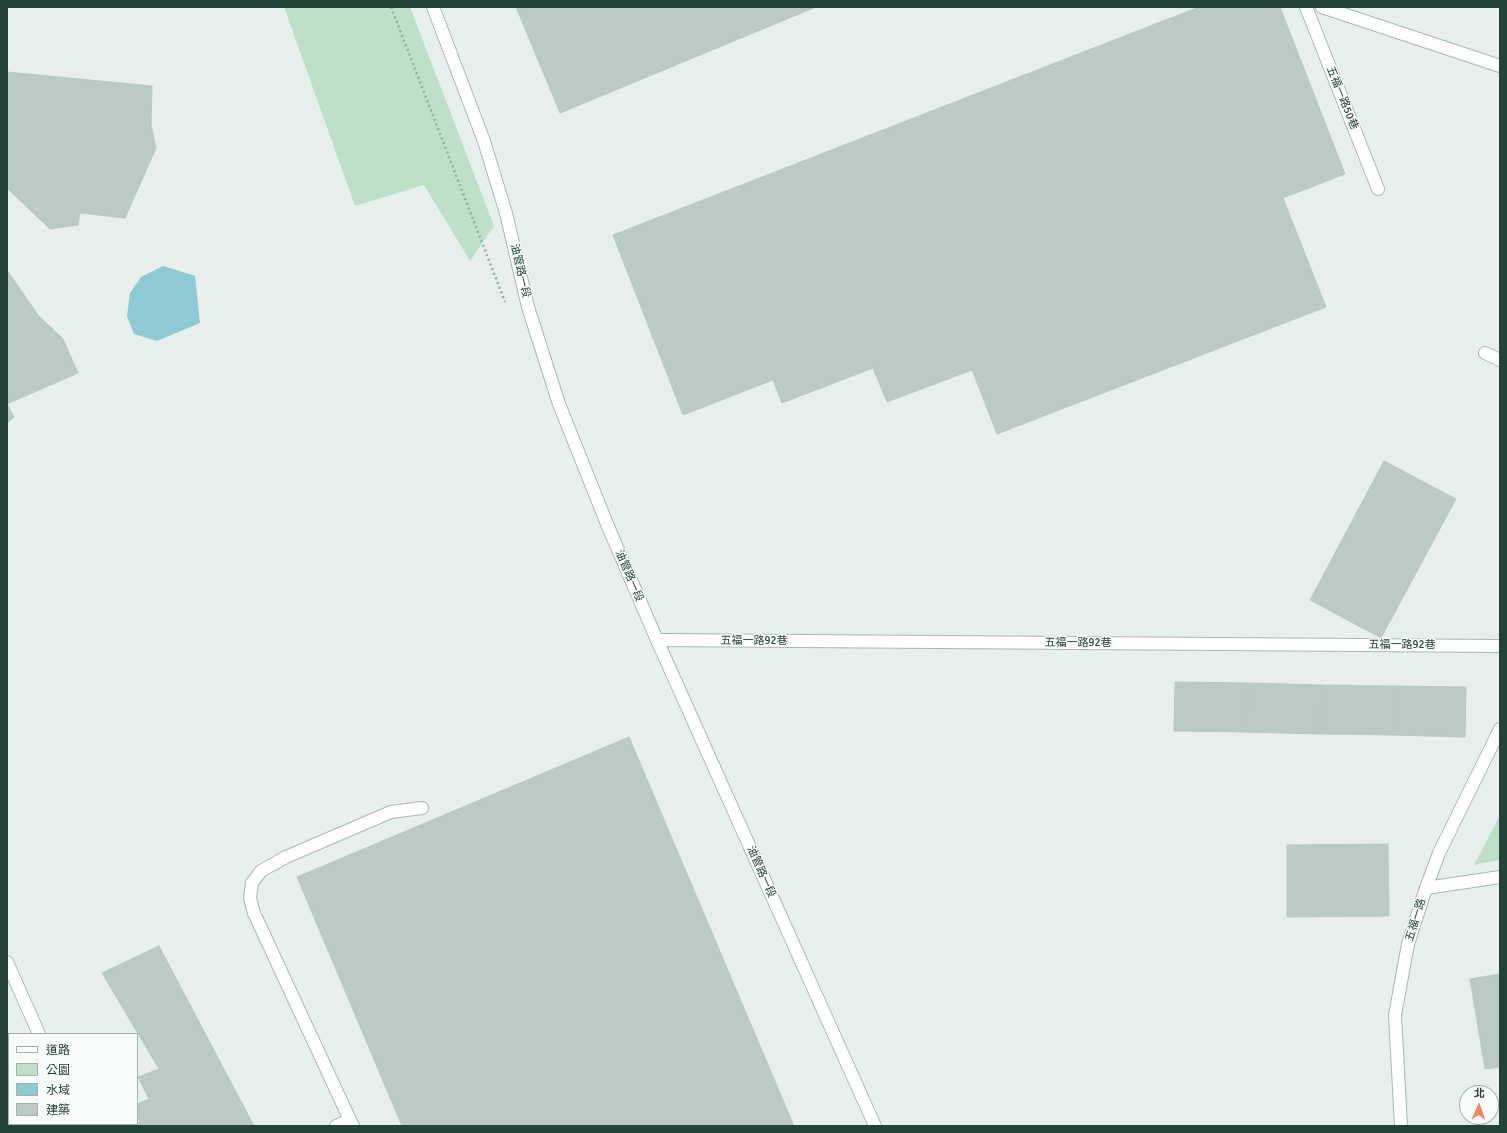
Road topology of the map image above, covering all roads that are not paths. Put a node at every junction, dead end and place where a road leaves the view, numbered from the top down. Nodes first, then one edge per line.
1 (433, 7) edge
2 (1306, 7) edge
3 (1322, 7) edge
4 (1500, 66) edge
5 (1378, 189) dead end
6 (1485, 353) dead end
7 (1500, 360) edge
8 (657, 640) junction
9 (1500, 646) edge
10 (1500, 729) edge
11 (422, 808) dead end
12 (1500, 877) edge
13 (1426, 888) junction
14 (7, 962) edge
15 (39, 1033) edge
16 (352, 1123) edge
17 (336, 1126) edge
18 (875, 1126) edge
19 (1401, 1126) edge

1 - 8 street, 油管路一段
2 - 5 street, 五福一路50巷
3 - 4 street
6 - 7 street
8 - 9 street, 五福一路92巷
8 - 18 street, 油管路一段
10 - 13 street, 五福一路
11 - 16 street
12 - 13 street
13 - 19 street, 五福一路
14 - 15 street
16 - 17 street

